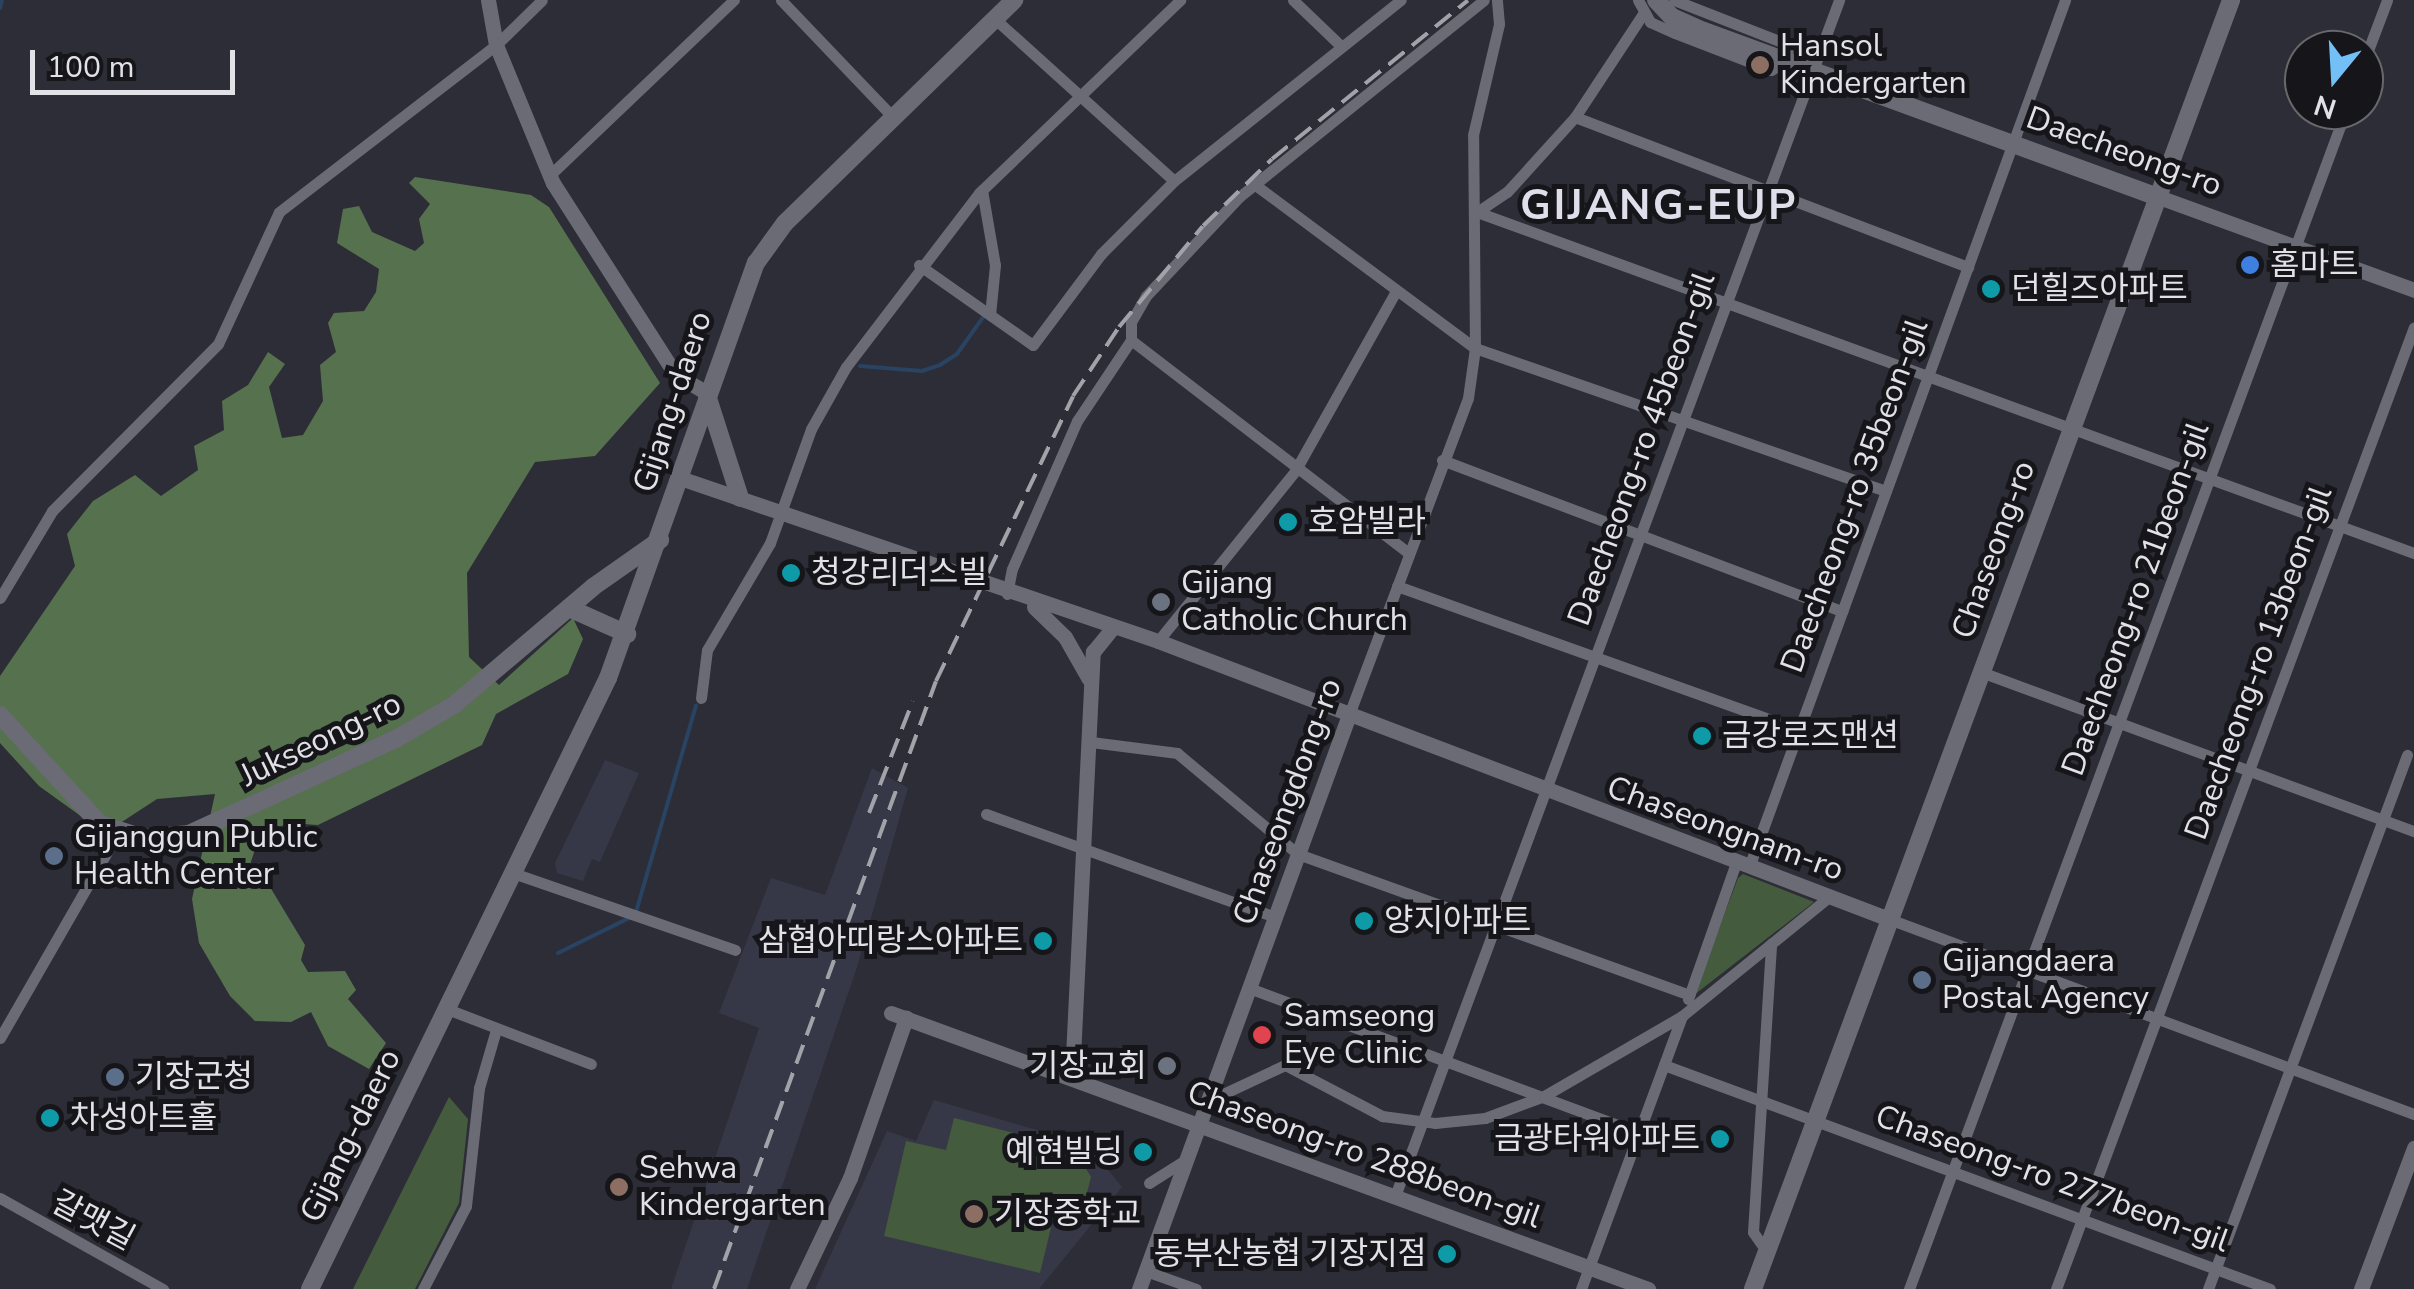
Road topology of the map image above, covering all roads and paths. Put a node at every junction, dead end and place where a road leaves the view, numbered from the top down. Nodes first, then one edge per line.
1 (488, 0) edge
2 (542, 0) edge
3 (734, 0) edge
4 (781, 0) edge
5 (1014, 0) edge
6 (1180, 0) edge
7 (1293, 0) edge
8 (1401, 0) edge
9 (1484, 0) edge
10 (1497, 0) edge
11 (1638, 0) edge
12 (1674, 0) edge
13 (1838, 0) edge
14 (2063, 0) edge
15 (2231, 0) edge
16 (2386, 0) edge
17 (1649, 7) edge
18 (995, 19) junction
19 (2375, 30) edge
20 (496, 45) junction
21 (1341, 46) junction
22 (1788, 61) junction
23 (1813, 70) junction
24 (1076, 95) junction
25 (893, 116) junction
26 (1575, 118) junction
27 (2339, 130) edge
28 (2013, 144) junction
29 (550, 175) junction
30 (1174, 180) junction
31 (1254, 184) junction
32 (982, 190) junction
33 (1768, 191) junction
34 (2156, 196) junction
35 (1478, 212) junction
36 (2296, 246) junction
37 (919, 266) junction
38 (1968, 268) junction
39 (2414, 290) edge
40 (1396, 293) junction
41 (1726, 302) junction
42 (990, 315) junction
43 (2414, 327) edge
44 (1131, 340) junction
45 (1475, 348) junction
46 (1928, 375) junction
47 (706, 392) junction
48 (1683, 418) junction
49 (2071, 427) junction
50 (1442, 460) junction
51 (1295, 471) junction
52 (680, 478) junction
53 (2210, 478) junction
54 (1886, 491) junction
55 (740, 498) junction
56 (782, 512) junction
57 (2340, 525) junction
58 (1640, 535) junction
59 (660, 540) junction
60 (1408, 552) junction
61 (2414, 552) edge
62 (1397, 586) junction
63 (1007, 594) junction
64 (0, 598) edge
65 (569, 608) junction
66 (1842, 611) junction
67 (1113, 627) junction
68 (626, 634) junction
69 (1158, 642) junction
70 (1595, 657) junction
71 (1981, 672) junction
72 (1092, 684) junction
73 (701, 698) dead end
74 (1350, 712) junction
75 (0, 715) edge
76 (2119, 723) junction
77 (1798, 730) junction
78 (1092, 742) junction
79 (2407, 755) dead end
80 (2249, 770) junction
81 (1545, 792) junction
82 (986, 814) dead end
83 (2383, 820) junction
84 (2414, 831) edge
85 (110, 847) dead end
86 (1087, 850) junction
87 (1298, 854) junction
88 (1743, 865) junction
89 (513, 874) junction
90 (1829, 897) junction
91 (1275, 918) junction
92 (1889, 919) junction
93 (1496, 925) junction
94 (1771, 944) junction
95 (735, 950) dead end
96 (2028, 970) junction
97 (1249, 988) junction
98 (1689, 995) junction
99 (446, 1010) junction
100 (1682, 1016) junction
101 (2156, 1018) junction
102 (496, 1030) junction
103 (0, 1038) edge
104 (1445, 1060) junction
105 (591, 1064) dead end
106 (1664, 1065) junction
107 (2290, 1068) junction
108 (1072, 1077) junction
109 (1544, 1096) junction
110 (1208, 1101) junction
111 (1762, 1102) junction
112 (2414, 1114) edge
113 (1422, 1122) junction
114 (1814, 1122) junction
115 (1200, 1124) junction
116 (1639, 1133) junction
117 (2414, 1148) edge
118 (1187, 1159) junction
119 (1953, 1172) junction
120 (1149, 1183) dead end
121 (1395, 1196) junction
122 (0, 1198) edge
123 (2081, 1220) junction
124 (1766, 1252) junction
125 (1590, 1268) junction
126 (2215, 1269) junction
127 (1146, 1271) junction
128 (164, 1289) edge
129 (310, 1289) edge
130 (423, 1289) edge
131 (797, 1289) edge
132 (1139, 1289) edge
133 (1196, 1289) edge
134 (1581, 1289) edge
135 (1648, 1289) edge
136 (1753, 1289) edge
137 (1909, 1289) edge
138 (2056, 1289) edge
139 (2208, 1289) edge
140 (2270, 1289) edge
141 (2361, 1289) edge

1 - 20 street
2 - 20 street
3 - 29 street
4 - 25 street
5 - 18 main road, Gijang-daero
6 - 24 street
7 - 21 street
8 - 21 street
9 - 31 street
10 - 35 street, Chaseongdong-ro
11 - 17 street
12 - 22 street
13 - 23 street
14 - 28 street, Daecheong-ro 35beon-gil
15 - 34 main road, Chaseong-ro
16 - 19 street
17 - 22 main road, Daecheong-ro
17 - 22 street
17 - 26 street
18 - 24 street
18 - 25 main road, Gijang-daero
20 - 29 street
20 - 64 street
21 - 30 street
22 - 23 main road, Daecheong-ro
23 - 28 main road, Daecheong-ro
23 - 33 street, Daecheong-ro 45beon-gil
24 - 30 street
24 - 32 street
25 - 47 main road, Gijang-daero
26 - 33 street
26 - 35 street
27 - 36 street, Daecheong-ro 21beon-gil
28 - 34 main road, Daecheong-ro
28 - 38 street, Daecheong-ro 35beon-gil
29 - 47 street
30 - 42 street
31 - 40 street
31 - 44 street
32 - 37 street
32 - 42 street
33 - 38 street
33 - 41 street, Daecheong-ro 45beon-gil
34 - 36 street, Daecheong-ro
34 - 49 main road, Chaseong-ro
35 - 41 street
35 - 45 street, Chaseongdong-ro
36 - 39 street, Daecheong-ro
36 - 53 street, Daecheong-ro 21beon-gil
37 - 42 street
37 - 56 street
38 - 46 street, Daecheong-ro 35beon-gil
40 - 45 street
40 - 51 street
41 - 46 street
41 - 48 street, Daecheong-ro 45beon-gil
43 - 57 street, Daecheong-ro 13beon-gil
44 - 51 street
44 - 63 street
45 - 48 street
45 - 50 street, Chaseongdong-ro
46 - 49 street
46 - 54 street, Daecheong-ro 35beon-gil
47 - 52 main road, Gijang-daero
47 - 55 main road
48 - 54 street
48 - 58 street, Daecheong-ro 45beon-gil
49 - 53 street
49 - 71 main road, Chaseong-ro
50 - 58 street
50 - 60 street, Chaseongdong-ro
51 - 60 street
51 - 69 street
52 - 55 street
52 - 59 main road, Gijang-daero
53 - 57 street
53 - 76 street, Daecheong-ro 21beon-gil
54 - 66 street, Daecheong-ro 35beon-gil
55 - 56 street
56 - 63 street
56 - 73 street
57 - 61 street
57 - 80 street, Daecheong-ro 13beon-gil
58 - 66 street
58 - 70 street, Daecheong-ro 45beon-gil
59 - 65 main road, Jukseong-ro
59 - 68 main road, Gijang-daero
60 - 62 street, Chaseongdong-ro
62 - 70 street
62 - 74 street, Chaseongdong-ro
63 - 67 street, Chaseongnam-ro
63 - 72 street
65 - 68 main road
65 - 75 main road, Jukseong-ro
66 - 77 street, Daecheong-ro 35beon-gil
67 - 69 street, Chaseongnam-ro
67 - 72 street
68 - 89 main road, Gijang-daero
69 - 74 street, Chaseongnam-ro
70 - 77 street
70 - 81 street, Daecheong-ro 45beon-gil
71 - 76 street
71 - 92 main road, Chaseong-ro
72 - 78 street
74 - 81 street, Chaseongnam-ro
74 - 87 street, Chaseongdong-ro
76 - 80 street
76 - 96 street, Daecheong-ro 21beon-gil
77 - 88 street, Daecheong-ro 35beon-gil
78 - 86 street
78 - 87 street
79 - 83 street
80 - 83 street
80 - 101 street, Daecheong-ro 13beon-gil
81 - 88 street, Chaseongnam-ro
81 - 93 street, Daecheong-ro 45beon-gil
82 - 86 street
83 - 84 street
83 - 107 street
85 - 103 street
86 - 91 street
86 - 108 street
87 - 91 street, Chaseongdong-ro
87 - 93 street
88 - 90 street, Chaseongnam-ro
88 - 98 street, Daecheong-ro 35beon-gil
89 - 95 street
89 - 99 main road, Gijang-daero
90 - 92 street, Chaseongnam-ro
90 - 94 street
91 - 97 street, Chaseongdong-ro
92 - 96 street, Chaseongnam-ro
92 - 114 main road, Chaseong-ro
93 - 98 street
93 - 104 street, Daecheong-ro 45beon-gil
94 - 100 street
94 - 111 street
96 - 101 street, Chaseongnam-ro
96 - 119 street, Daecheong-ro 21beon-gil
97 - 104 street
97 - 110 street, Chaseongdong-ro
98 - 100 street, Daecheong-ro 35beon-gil
99 - 102 street
99 - 129 main road, Gijang-daero
100 - 106 street, Daecheong-ro 35beon-gil
100 - 109 street
101 - 107 street, Chaseongnam-ro
101 - 123 street, Daecheong-ro 13beon-gil
102 - 105 street
102 - 130 street
104 - 109 street
104 - 113 street, Daecheong-ro 45beon-gil
106 - 111 street
106 - 116 street, Daecheong-ro 35beon-gil
107 - 112 street, Chaseongnam-ro
107 - 126 street
108 - 115 street, Chaseong-ro 288beon-gil
108 - 131 street, Chaseong-ro 288beon-gil
109 - 113 street
109 - 116 street
110 - 113 street
110 - 115 street, Chaseongdong-ro
111 - 114 street
111 - 124 street
113 - 121 street, Daecheong-ro 45beon-gil
114 - 119 street, Chaseong-ro 277beon-gil
114 - 124 main road, Chaseong-ro
115 - 118 street, Chaseongdong-ro
115 - 121 street, Chaseong-ro 288beon-gil
116 - 125 street, Daecheong-ro 35beon-gil
117 - 141 street
118 - 120 street
118 - 127 street, Chaseongdong-ro
119 - 123 street, Chaseong-ro 277beon-gil
119 - 137 street, Daecheong-ro 21beon-gil
121 - 125 street, Chaseong-ro 288beon-gil
122 - 128 street, 갈맷길
123 - 126 street, Chaseong-ro 277beon-gil
123 - 138 street, Daecheong-ro 13beon-gil
124 - 136 main road, Chaseong-ro
125 - 134 street, Daecheong-ro 35beon-gil
125 - 135 street, Chaseong-ro 288beon-gil
126 - 139 street
126 - 140 street, Chaseong-ro 277beon-gil
127 - 132 street, Chaseongdong-ro
127 - 133 street

